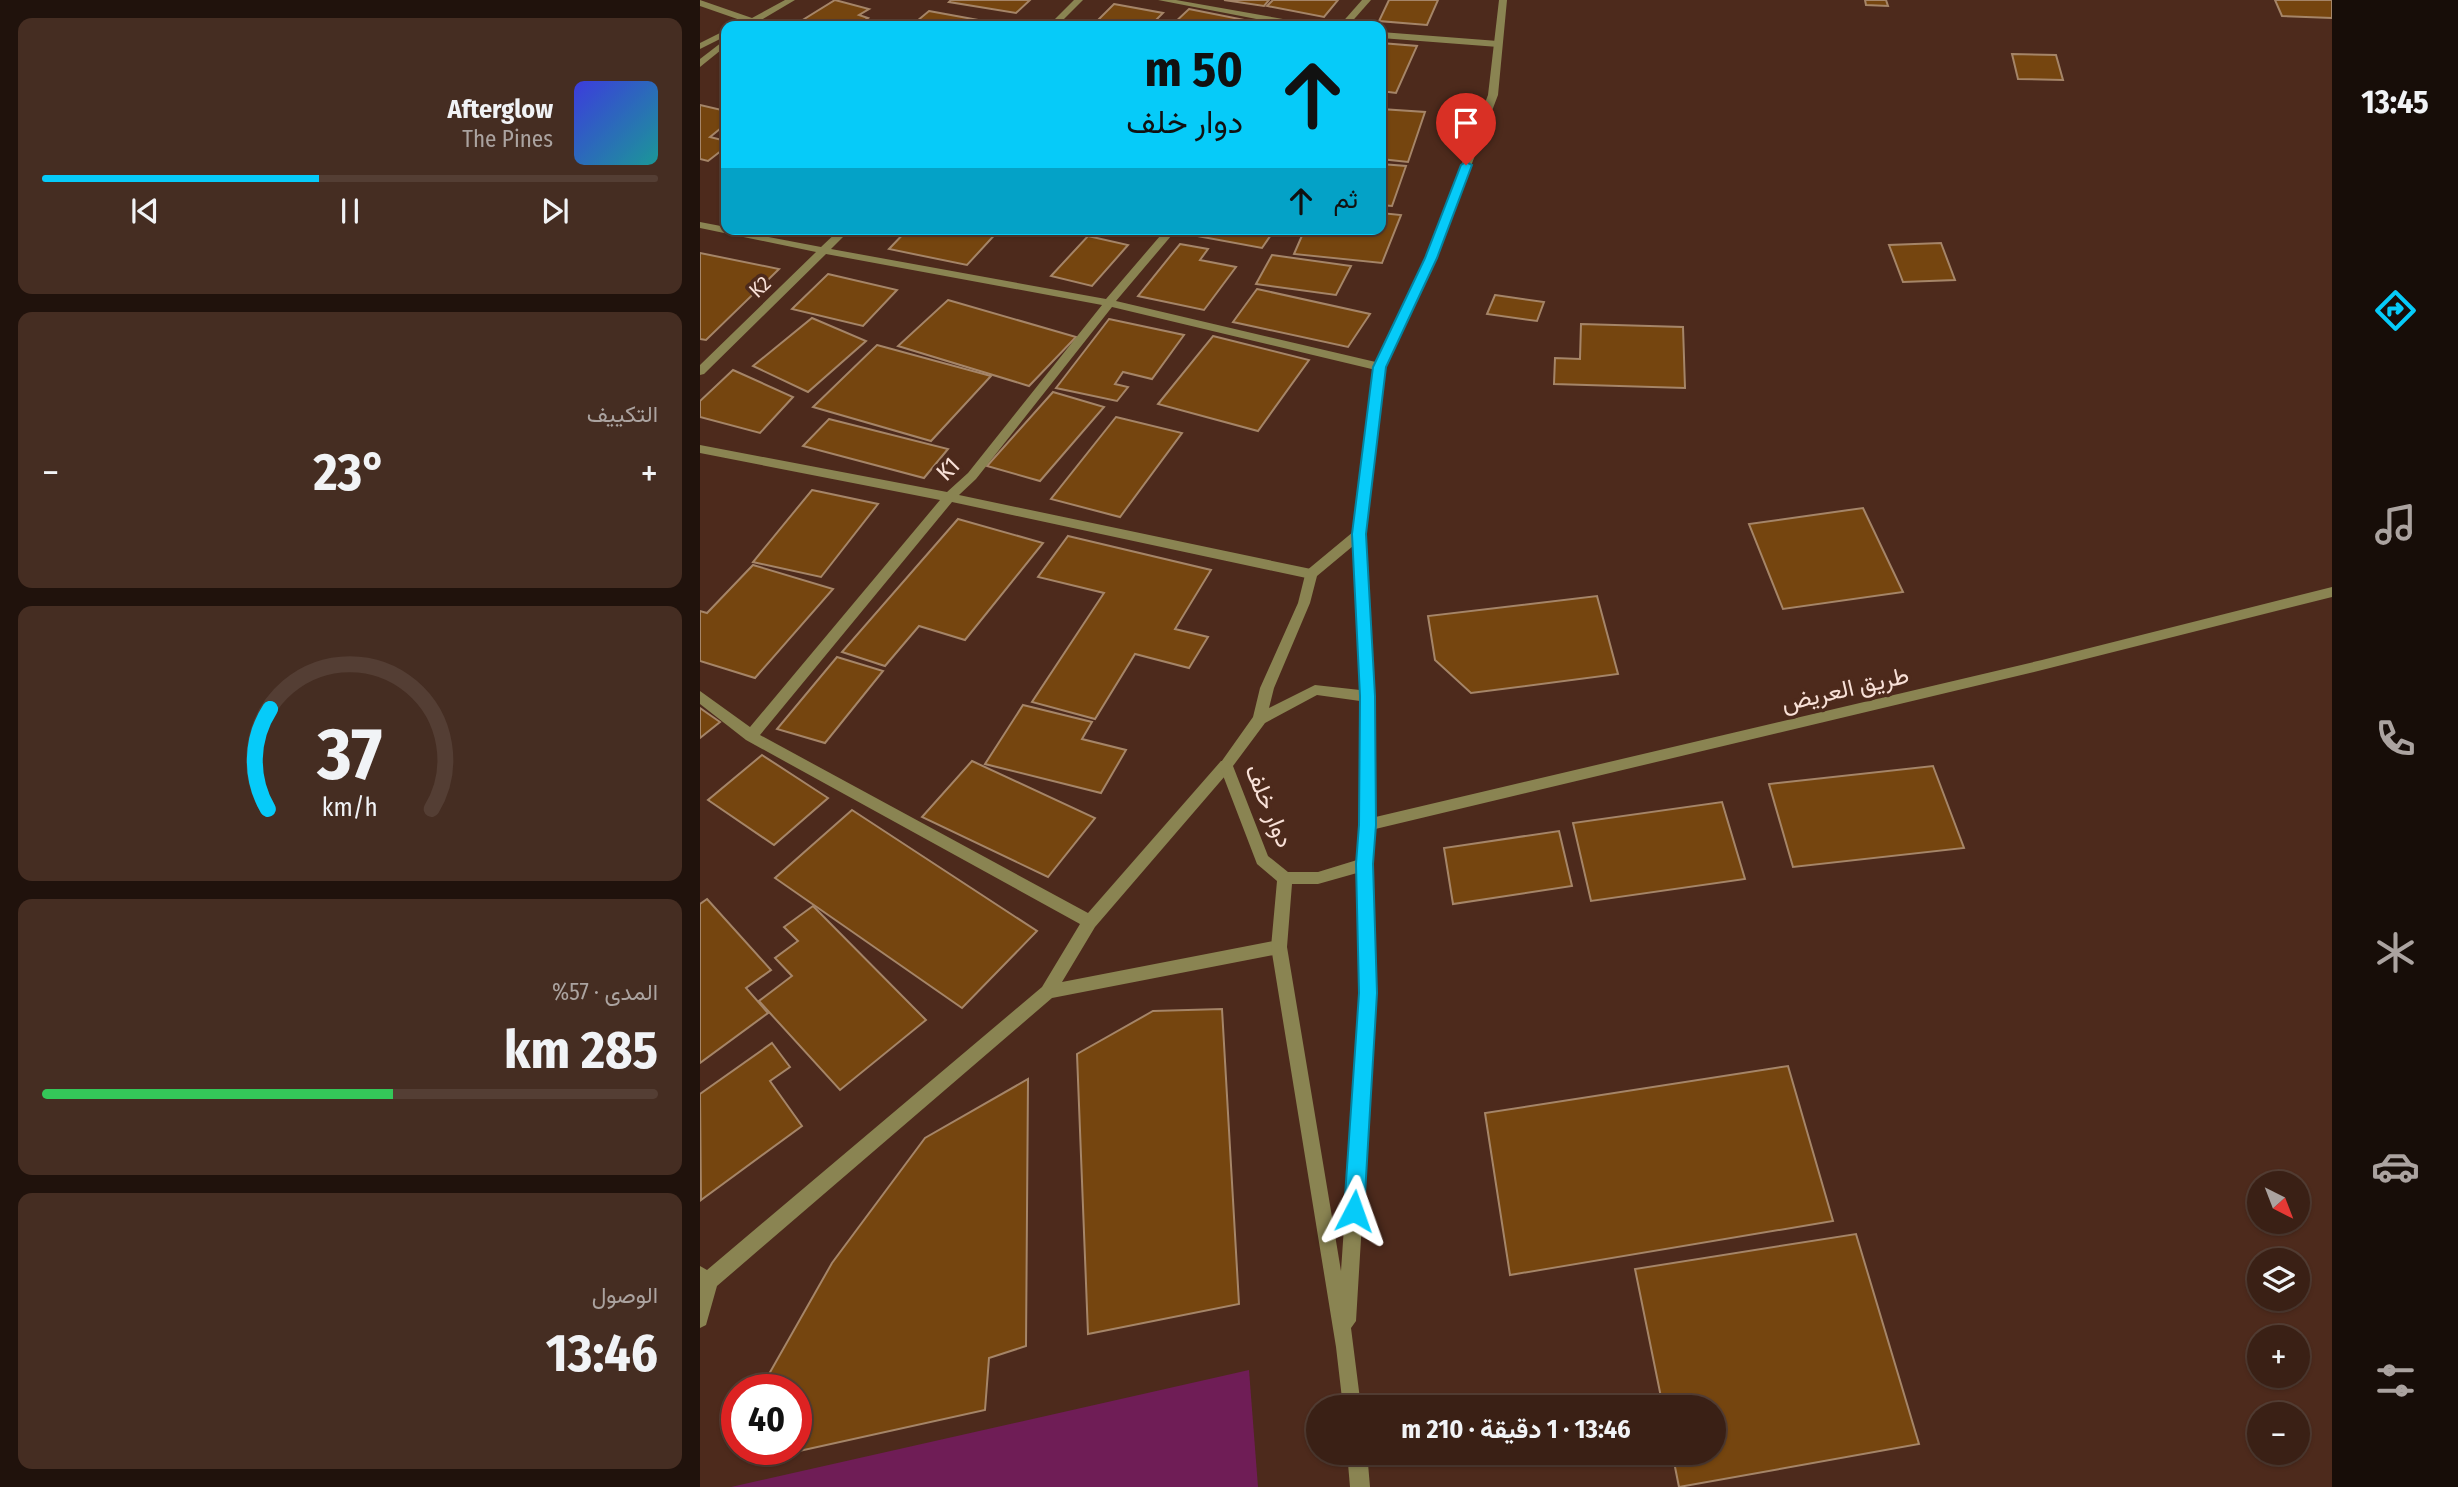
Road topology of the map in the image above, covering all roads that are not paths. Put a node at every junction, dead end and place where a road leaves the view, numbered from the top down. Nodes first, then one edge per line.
1 (791, 0) edge
2 (1079, 0) edge
3 (1162, 0) edge
4 (1367, 0) edge
5 (1503, 0) edge
6 (700, 3) edge
7 (737, 21) edge
8 (752, 21) edge
9 (1057, 21) edge
10 (1278, 21) edge
11 (1348, 21) edge
12 (1386, 35) edge
13 (721, 36) edge
14 (1498, 44) junction
15 (700, 46) edge
16 (721, 46) edge
17 (700, 64) edge
18 (700, 225) edge
19 (721, 229) edge
20 (748, 235) edge
21 (840, 235) edge
22 (1167, 235) edge
23 (824, 251) junction
24 (1109, 303) junction
25 (1380, 367) junction
26 (700, 371) edge
27 (700, 449) edge
28 (949, 498) junction
29 (1359, 534) junction
30 (1311, 574) junction
31 (2332, 592) edge
32 (700, 696) edge
33 (1367, 696) junction
34 (1260, 719) junction
35 (751, 736) junction
36 (1226, 765) junction
37 (1367, 825) junction
38 (1364, 864) junction
39 (1285, 878) junction
40 (1090, 922) junction
41 (1279, 947) junction
42 (1048, 992) junction
43 (703, 1283) edge
44 (700, 1319) edge
45 (1345, 1347) junction
46 (1351, 1395) edge
47 (1358, 1465) edge
48 (1360, 1487) edge

1 - 8 street
2 - 9 street
3 - 10 street
4 - 11 street
5 - 14 street
6 - 7 street
12 - 14 street
13 - 15 street
14 - 25 street
16 - 17 street
18 - 19 street
20 - 23 street
21 - 23 street, K2
22 - 24 street, K1
23 - 24 street
23 - 26 street, K2
24 - 25 street
24 - 28 street, K1
25 - 29 street
27 - 28 street
28 - 30 street
28 - 35 street, K1
29 - 30 street
29 - 33 street
30 - 34 street
31 - 37 street, طريق العريض
32 - 35 street
33 - 34 street, دوار خلف
33 - 37 street
34 - 36 street, دوار خلف
35 - 40 street
36 - 39 street, دوار خلف
36 - 40 street
37 - 38 street
38 - 39 street, دوار خلف
38 - 45 street
39 - 41 street
40 - 42 street
41 - 42 street
41 - 45 street
42 - 43 street
43 - 44 street
45 - 46 street
47 - 48 street

